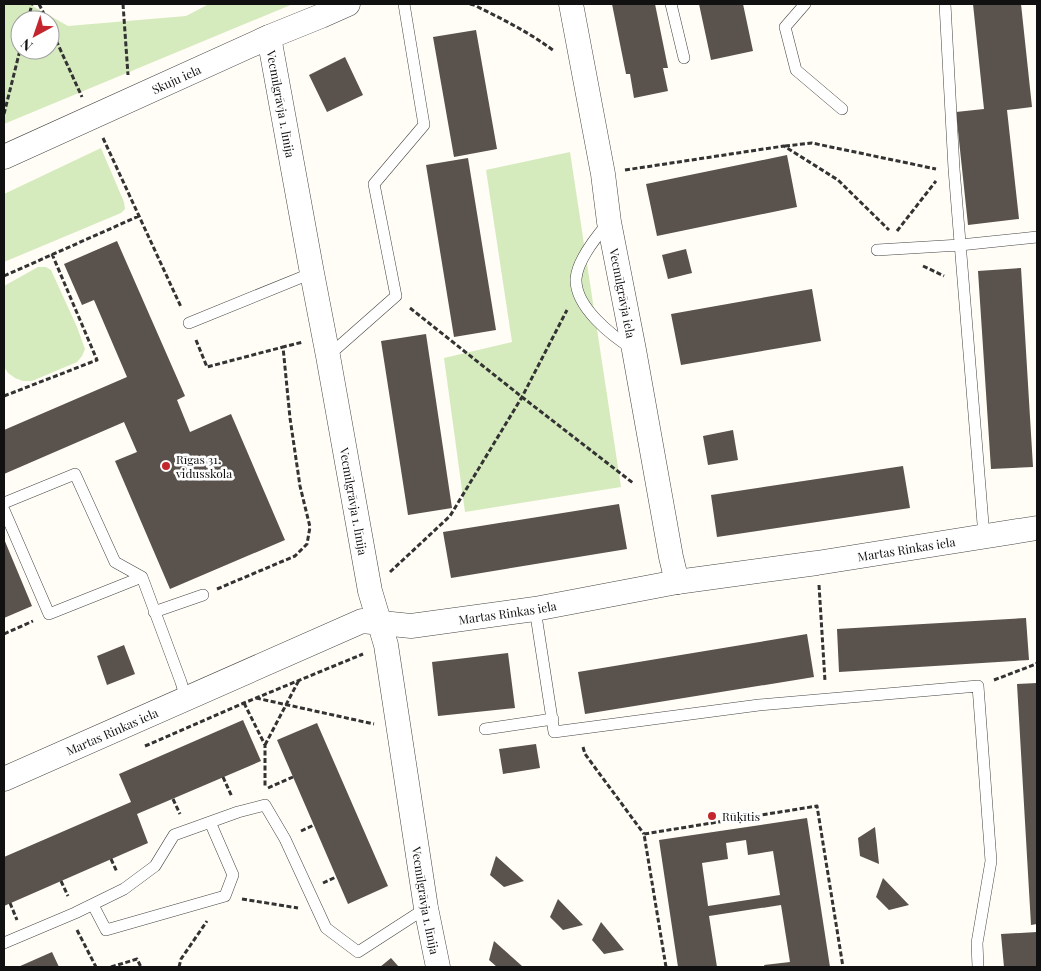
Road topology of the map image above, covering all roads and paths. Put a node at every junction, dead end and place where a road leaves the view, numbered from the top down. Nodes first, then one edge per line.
1 (123, 4) edge
2 (348, 4) edge
3 (404, 4) edge
4 (470, 4) edge
5 (572, 4) edge
6 (670, 4) edge
7 (805, 4) edge
8 (945, 4) edge
9 (319, 10) edge
10 (269, 37) junction
11 (60, 49) edge
12 (684, 58) dead end
13 (18, 60) edge
14 (585, 73) junction
15 (129, 83) dead end
16 (85, 103) dead end
17 (842, 109) dead end
18 (4, 114) edge
19 (102, 137) dead end
20 (784, 146) junction
21 (4, 157) edge
22 (949, 170) junction
23 (602, 174) junction
24 (139, 216) junction
25 (609, 222) junction
26 (1037, 238) edge
27 (960, 244) junction
28 (899, 249) junction
29 (877, 250) dead end
30 (52, 254) junction
31 (312, 273) junction
32 (4, 276) edge
33 (964, 285) junction
34 (396, 296) junction
35 (568, 309) dead end
36 (189, 323) junction
37 (326, 345) junction
38 (283, 347) junction
39 (634, 350) junction
40 (4, 391) edge
41 (5, 396) edge
42 (522, 397) junction
43 (4, 503) edge
44 (662, 505) junction
45 (4, 510) edge
46 (1037, 528) edge
47 (984, 536) junction
48 (818, 563) junction
49 (142, 577) junction
50 (677, 582) junction
51 (370, 591) junction
52 (203, 595) joint
53 (535, 609) junction
54 (154, 612) junction
55 (49, 614) junction
56 (4, 634) edge
57 (382, 634) junction
58 (1037, 664) edge
59 (299, 680) junction
60 (978, 686) junction
61 (256, 698) junction
62 (186, 699) junction
63 (826, 700) junction
64 (244, 703) junction
65 (287, 704) junction
66 (553, 718) junction
67 (376, 724) dead end
68 (580, 729) junction
69 (485, 730) dead end
70 (264, 745) junction
71 (137, 750) dead end
72 (293, 778) dead end
73 (4, 779) edge
74 (210, 822) junction
75 (644, 834) junction
76 (224, 896) junction
77 (93, 904) junction
78 (426, 908) junction
79 (318, 911) junction
80 (70, 916) junction
81 (4, 943) edge
82 (96, 967) edge
83 (111, 967) edge
84 (141, 967) edge
85 (180, 967) edge
86 (438, 967) edge
87 (666, 967) edge
88 (844, 967) edge
89 (978, 967) edge

1 - 15 path
2 - 9 street, Skuju iela
3 - 34 lane
4 - 14 path
5 - 14 street, Vecmīlgrāvja iela
6 - 12 lane
7 - 17 lane
8 - 22 lane
9 - 10 street, Skuju iela
10 - 21 street, Skuju iela
10 - 31 street, Vecmīlgrāvja 1. līnija
11 - 16 path
13 - 18 path
14 - 23 street, Vecmīlgrāvja iela
19 - 24 path
20 - 22 path
20 - 22 path
20 - 23 path
22 - 27 lane
23 - 25 street, Vecmīlgrāvja iela
24 - 30 path
24 - 36 path
25 - 39 street, Vecmīlgrāvja iela
25 - 39 lane
26 - 27 lane
27 - 28 lane
27 - 33 lane
28 - 29 lane
28 - 33 path
30 - 32 path
30 - 41 path
31 - 36 lane
31 - 37 street, Vecmīlgrāvja 1. līnija
33 - 47 lane
34 - 37 lane
34 - 42 path
35 - 42 path
36 - 38 path
37 - 38 path
37 - 51 street, Vecmīlgrāvja 1. līnija
38 - 52 path
39 - 44 street, Vecmīlgrāvja iela
40 - 41 path
42 - 44 path
42 - 51 path
43 - 49 lane
44 - 50 street, Vecmīlgrāvja iela
45 - 55 lane
46 - 47 street, Martas Rinkas iela
47 - 48 street, Martas Rinkas iela
48 - 50 street, Martas Rinkas iela
48 - 63 path
49 - 54 lane
49 - 55 lane
50 - 53 street, Martas Rinkas iela
51 - 57 street, Vecmīlgrāvja 1. līnija
52 - 54 lane
53 - 57 street, Martas Rinkas iela
53 - 66 lane
54 - 62 lane
55 - 56 path
57 - 59 path
57 - 62 street, Martas Rinkas iela
57 - 78 street, Vecmīlgrāvja 1. līnija
58 - 60 path
59 - 61 path
59 - 65 path
60 - 63 lane
60 - 89 lane
61 - 64 path
61 - 65 path
62 - 73 street, Martas Rinkas iela
63 - 68 lane
64 - 70 path
64 - 71 path
65 - 67 path
65 - 70 path
66 - 68 lane
66 - 69 lane
68 - 75 path
70 - 72 path
74 - 76 lane
74 - 77 lane
74 - 79 lane
75 - 87 path
75 - 88 path
76 - 77 lane
76 - 79 path
76 - 85 path
77 - 80 lane
78 - 79 lane
78 - 86 street, Vecmīlgrāvja 1. līnija
80 - 81 lane
80 - 82 path
83 - 84 path

